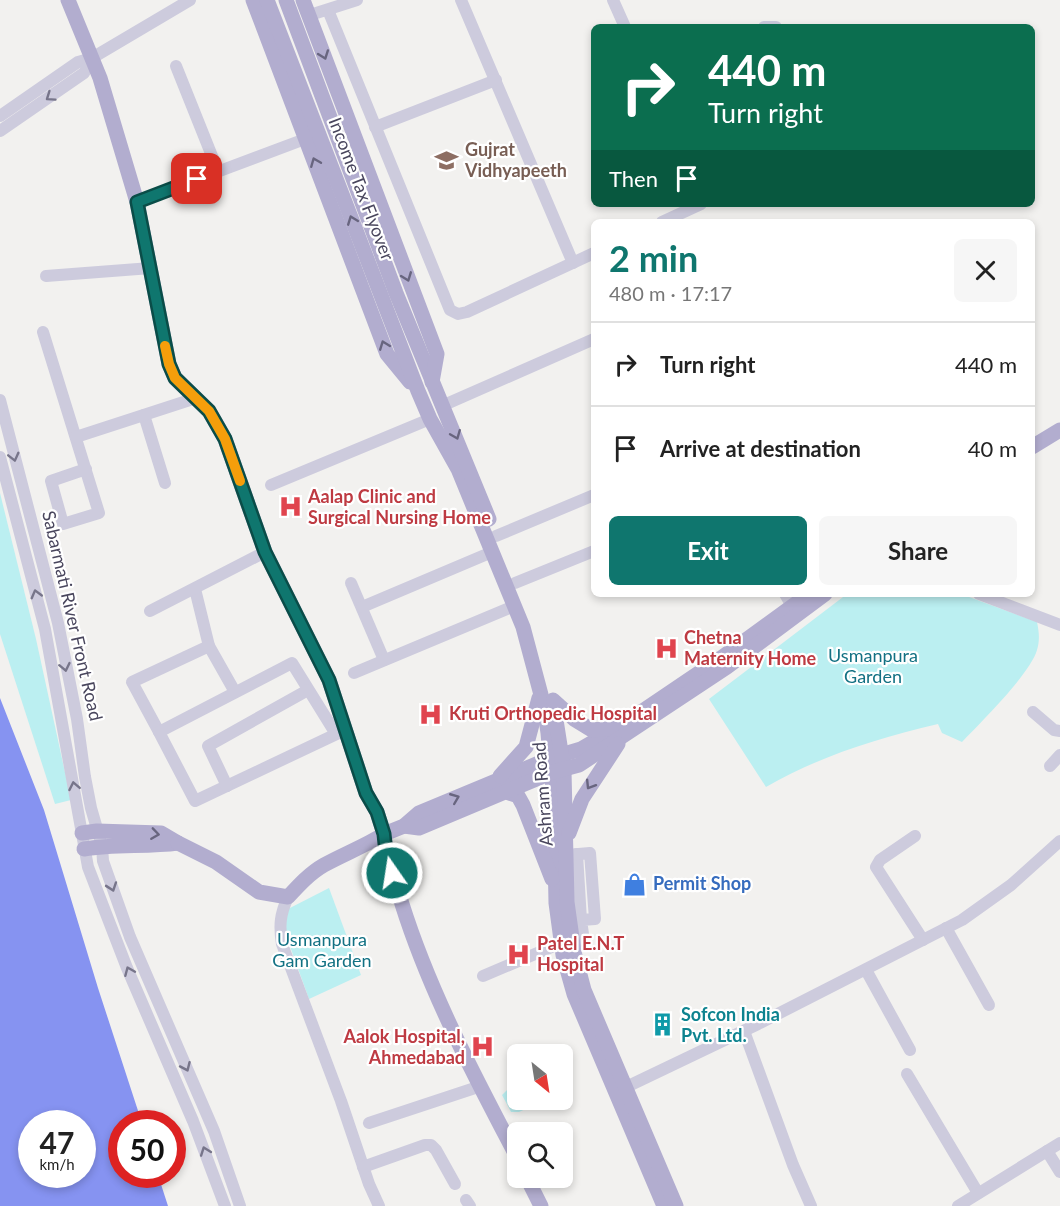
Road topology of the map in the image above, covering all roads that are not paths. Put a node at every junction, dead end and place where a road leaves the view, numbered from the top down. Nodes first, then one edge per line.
1 (68, 0) edge
2 (190, 0) edge
3 (253, 0) edge
4 (267, 0) edge
5 (286, 0) edge
6 (303, 0) edge
7 (357, 0) edge
8 (461, 0) edge
9 (613, 0) edge
10 (328, 10) junction
11 (310, 15) junction
12 (624, 24) edge
13 (92, 58) junction
14 (176, 66) dead end
15 (496, 80) junction
16 (0, 116) edge
17 (375, 127) junction
18 (0, 131) edge
19 (306, 139) junction
20 (218, 171) junction
21 (137, 202) junction
22 (694, 207) edge
23 (668, 219) edge
24 (591, 254) edge
25 (573, 263) junction
26 (151, 268) junction
27 (46, 276) dead end
28 (43, 332) dead end
29 (591, 340) edge
30 (411, 350) junction
31 (432, 382) junction
32 (418, 391) junction
33 (196, 398) junction
34 (0, 400) edge
35 (444, 405) junction
36 (144, 415) junction
37 (430, 419) junction
38 (1060, 419) edge
39 (1060, 430) edge
40 (1035, 434) edge
41 (76, 437) junction
42 (1035, 445) edge
43 (0, 457) edge
44 (86, 469) junction
45 (165, 483) dead end
46 (271, 485) dead end
47 (591, 496) edge
48 (496, 536) junction
49 (591, 551) edge
50 (265, 552) junction
51 (492, 552) junction
52 (351, 583) dead end
53 (515, 583) junction
54 (195, 589) junction
55 (821, 597) edge
56 (987, 597) edge
57 (788, 600) edge
58 (514, 606) junction
59 (362, 607) junction
60 (150, 611) dead end
61 (1060, 625) edge
62 (209, 646) junction
63 (384, 660) junction
64 (354, 673) dead end
65 (308, 690) junction
66 (236, 692) junction
67 (547, 695) junction
68 (1033, 712) dead end
69 (1060, 731) edge
70 (159, 732) junction
71 (340, 732) junction
72 (621, 732) junction
73 (1060, 755) edge
74 (557, 764) junction
75 (1050, 766) dead end
76 (227, 786) junction
77 (501, 786) junction
78 (89, 832) junction
79 (384, 834) junction
80 (915, 836) dead end
81 (1060, 841) edge
82 (178, 843) junction
83 (102, 846) junction
84 (84, 849) junction
85 (570, 850) junction
86 (557, 890) junction
87 (288, 897) junction
88 (946, 928) junction
89 (923, 940) junction
90 (567, 943) junction
91 (866, 970) junction
92 (483, 976) dead end
93 (989, 1005) dead end
94 (744, 1031) junction
95 (910, 1050) dead end
96 (907, 1074) dead end
97 (481, 1086) junction
98 (621, 1090) junction
99 (369, 1123) dead end
100 (507, 1137) edge
101 (1060, 1143) edge
102 (1047, 1151) junction
103 (363, 1167) junction
104 (1060, 1172) edge
105 (455, 1184) dead end
106 (532, 1188) edge
107 (978, 1193) junction
108 (225, 1206) edge
109 (240, 1206) edge
110 (379, 1206) edge
111 (541, 1206) edge
112 (664, 1206) edge
113 (676, 1206) edge
114 (811, 1206) edge
115 (958, 1206) edge

1 - 13 main road
2 - 13 street
3 - 19 main road
30 -> 4 main road, Income Tax Flyover
5 - 30 main road, Income Tax Flyover
6 - 11 main road
7 - 10 street
8 - 15 street
9 - 12 street
10 - 11 street
10 - 17 street
11 -> 31 main road
13 - 16 street
13 -> 18 street
13 - 21 main road
14 - 20 street
15 - 17 street
15 - 25 street
17 - 25 street
19 - 20 street
32 -> 19 main road
20 - 21 street
21 - 26 main road
22 - 23 street
24 - 25 street
26 - 27 street
26 - 33 main road
28 - 41 street
29 - 35 street
30 - 31 main road, Income Tax Flyover
30 - 32 main road, Income Tax Flyover
31 - 35 main road, Ashram Road
32 - 37 main road, Ashram Road
33 - 36 street
33 - 50 main road
34 -> 78 street, Sabarmati River Front Road
35 -> 48 main road, Ashram Road
36 - 41 street
36 - 45 street
37 - 46 street
37 - 51 main road, Ashram Road
38 - 40 main road
39 - 42 main road
41 - 44 street
78 -> 43 street
44 - 44 street
47 - 48 street
48 - 53 main road, Ashram Road
49 - 53 street
50 - 54 street
50 - 71 main road
51 - 58 main road, Ashram Road
51 - 59 street
52 - 59 street
53 - 67 main road, Ashram Road
54 - 60 street
54 - 62 street
55 - 72 main road
56 - 61 street
57 - 72 main road
58 - 63 street
58 - 67 main road, Ashram Road
59 - 63 street
62 - 66 street
62 - 70 street
63 - 64 street
65 - 66 street
65 - 71 street
65 - 76 street
66 - 70 street
67 - 72 main road
67 - 74 main road, Ashram Road
67 - 77 main road
68 - 69 street
70 - 76 street
71 - 76 street
71 - 79 main road
72 - 74 main road
72 -> 85 main road
73 - 75 street
74 - 77 main road
74 - 85 main road, Ashram Road
74 - 86 main road, Ashram Road
77 - 79 main road
77 - 86 main road
78 -> 82 main road
78 - 83 street
78 - 84 street
79 - 87 main road
79 - 97 main road
80 - 89 street
81 - 88 street
82 - 83 main road
82 - 87 main road
83 - 84 main road
83 -> 109 street
108 -> 84 street
85 - 90 main road, Ashram Road
85 - 90 street
86 - 90 main road, Ashram Road
87 - 103 street
88 - 89 street
88 - 93 street
89 - 91 street
90 - 92 street
90 - 98 main road, Ashram Road
91 - 94 street
91 - 95 street
94 - 98 street
94 - 114 street
96 - 107 street
97 - 99 street
97 - 100 main road
98 - 112 main road, Ashram Road
98 - 113 main road, Ashram Road
101 - 102 street
102 - 104 street
102 - 107 street
103 - 105 street
103 - 110 street
106 - 111 main road
107 - 115 street

